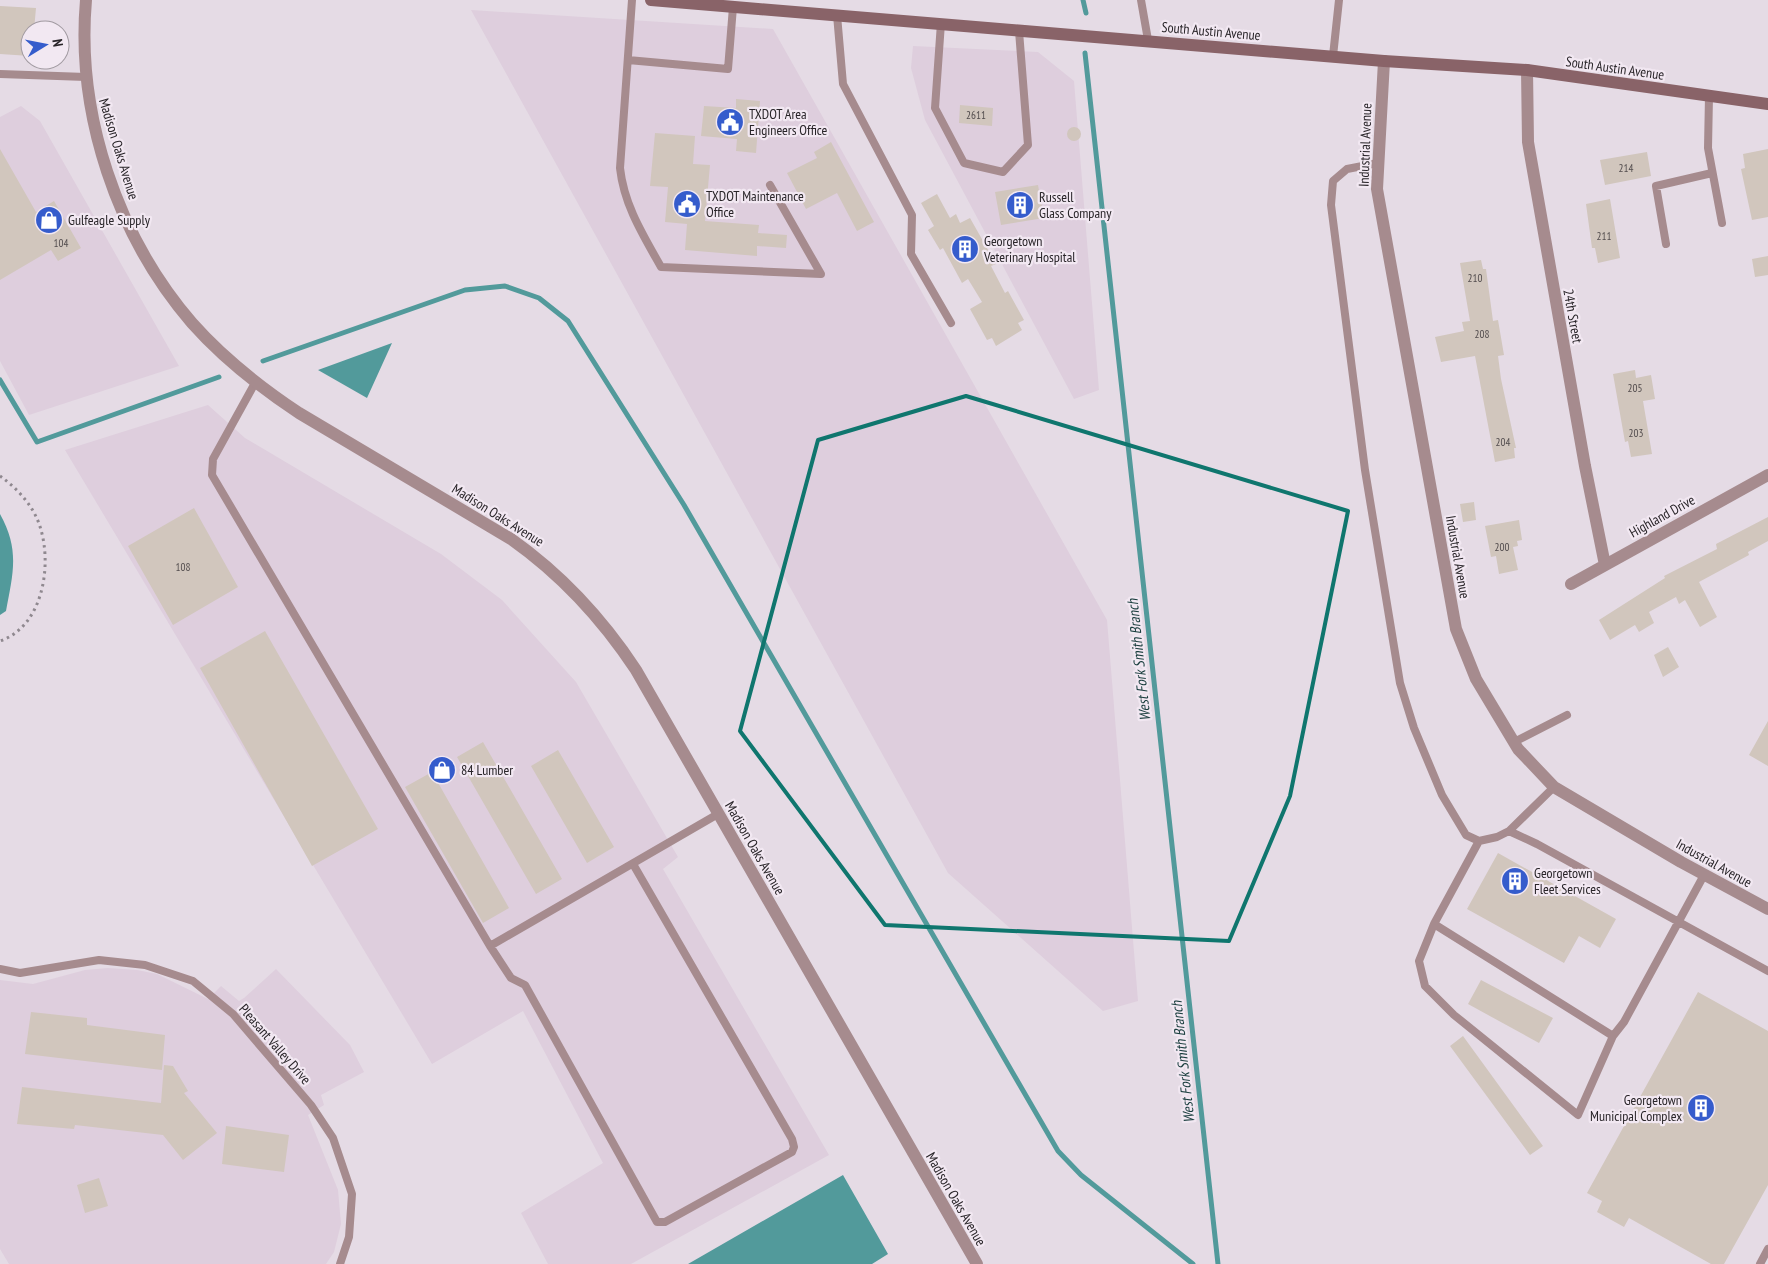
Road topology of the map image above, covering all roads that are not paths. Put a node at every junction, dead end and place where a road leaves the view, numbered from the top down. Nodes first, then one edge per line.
1 (86, 0) edge
2 (632, 0) edge
3 (651, 0) edge
4 (1141, 0) edge
5 (1339, 0) edge
6 (733, 7) junction
7 (837, 16) junction
8 (941, 23) junction
9 (1020, 31) junction
10 (1148, 40) junction
11 (1333, 56) junction
12 (628, 60) junction
13 (1384, 61) junction
14 (1527, 70) junction
15 (0, 74) edge
16 (86, 77) junction
17 (1709, 96) junction
18 (1768, 104) edge
19 (1378, 162) junction
20 (1712, 173) junction
21 (770, 185) dead end
22 (1722, 223) dead end
23 (1666, 244) dead end
24 (951, 323) dead end
25 (256, 383) junction
26 (1768, 475) edge
27 (1605, 565) junction
28 (1571, 584) dead end
29 (1567, 715) dead end
30 (1514, 742) junction
31 (1554, 787) junction
32 (718, 814) junction
33 (1508, 831) junction
34 (1479, 840) junction
35 (633, 864) junction
36 (1704, 875) junction
37 (1768, 909) edge
38 (1678, 922) junction
39 (1434, 924) junction
40 (490, 946) junction
41 (0, 969) edge
42 (1768, 971) edge
43 (1612, 1036) junction
44 (1768, 1249) edge
45 (340, 1264) edge
46 (976, 1264) edge
47 (1760, 1264) edge

1 - 16 street, Madison Oaks Avenue
2 - 12 lane
3 - 6 main road, South Austin Avenue
4 - 10 lane
5 - 11 lane
6 - 7 main road, South Austin Avenue
6 - 12 lane
7 - 8 main road, South Austin Avenue
7 - 24 lane
8 - 9 main road, South Austin Avenue
8 - 9 lane
9 - 10 main road, South Austin Avenue
10 - 11 main road, South Austin Avenue
11 - 13 main road, South Austin Avenue
12 - 21 lane
13 - 14 main road, South Austin Avenue
13 - 19 street, Industrial Avenue
14 - 17 main road, South Austin Avenue
14 - 27 street, 24th Street
15 - 16 lane
16 - 25 street, Madison Oaks Avenue
17 - 18 main road, South Austin Avenue
17 - 20 lane
19 - 30 street, Industrial Avenue
19 - 34 lane
20 - 22 lane
20 - 23 lane
25 - 32 street, Madison Oaks Avenue
25 - 40 lane
26 - 27 street, Highland Drive
27 - 28 street, Highland Drive
29 - 30 lane
30 - 31 street, Industrial Avenue
31 - 33 lane
31 - 36 street, Industrial Avenue
32 - 35 lane
32 - 46 street, Madison Oaks Avenue
33 - 34 lane
33 - 38 lane
34 - 39 lane
35 - 40 lane
35 - 40 lane
36 - 37 street, Industrial Avenue
36 - 38 lane
38 - 42 lane
38 - 43 lane
39 - 43 lane
39 - 43 lane
41 - 45 lane, Pleasant Valley Drive
44 - 47 lane

